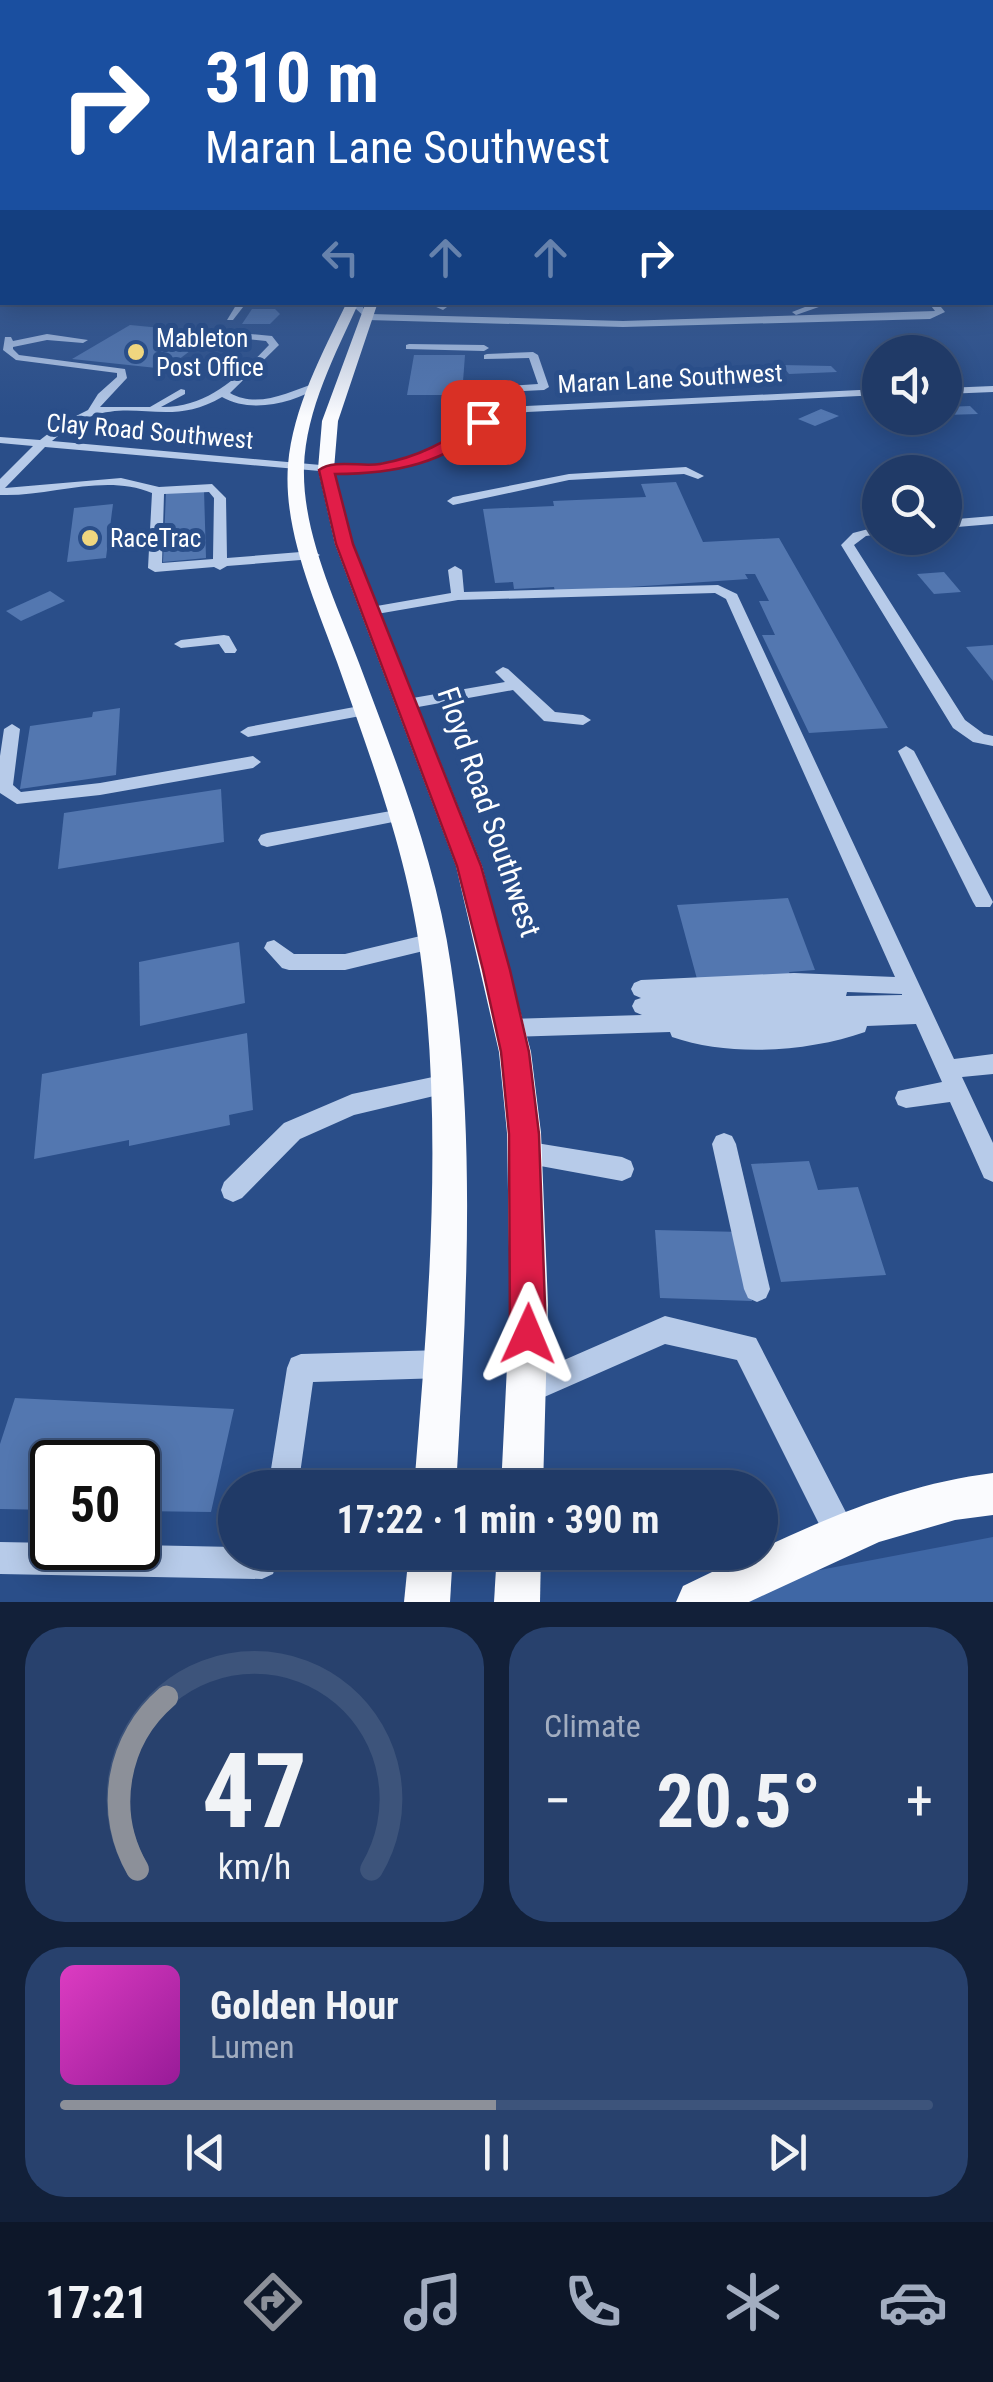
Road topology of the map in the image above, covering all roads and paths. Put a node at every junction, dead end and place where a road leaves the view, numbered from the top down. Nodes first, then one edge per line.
1 (241, 305) edge
2 (352, 305) edge
3 (437, 305) edge
4 (820, 305) edge
5 (935, 305) edge
6 (369, 306) edge
7 (230, 318) dead end
8 (780, 319) junction
9 (489, 321) junction
10 (250, 337) dead end
11 (84, 340) dead end
12 (409, 346) dead end
13 (486, 354) junction
14 (316, 386) junction
15 (225, 388) junction
16 (993, 389) edge
17 (962, 390) edge
18 (181, 392) dead end
19 (862, 393) edge
20 (150, 408) junction
21 (92, 412) junction
22 (503, 414) junction
23 (12, 430) dead end
24 (0, 440) edge
25 (45, 444) junction
26 (296, 467) junction
27 (326, 470) junction
28 (698, 476) dead end
29 (0, 488) edge
30 (158, 491) junction
31 (453, 500) dead end
32 (993, 520) edge
33 (962, 523) edge
34 (862, 534) edge
35 (313, 555) junction
36 (220, 566) junction
37 (455, 570) dead end
38 (458, 596) junction
39 (371, 611) junction
40 (182, 644) dead end
41 (230, 650) dead end
42 (408, 704) junction
43 (365, 710) junction
44 (584, 720) dead end
45 (12, 729) dead end
46 (248, 732) dead end
47 (993, 741) edge
48 (906, 751) dead end
49 (254, 762) dead end
50 (402, 816) junction
51 (266, 840) dead end
52 (983, 902) dead end
53 (433, 941) junction
54 (274, 948) dead end
55 (915, 999) junction
56 (643, 1006) junction
57 (510, 1028) junction
58 (993, 1064) edge
59 (954, 1079) junction
60 (447, 1084) junction
61 (906, 1098) dead end
62 (724, 1144) dead end
63 (524, 1152) junction
64 (622, 1169) dead end
65 (993, 1170) edge
66 (233, 1190) dead end
67 (757, 1289) dead end
68 (444, 1364) junction
69 (526, 1391) junction
70 (286, 1470) edge
71 (436, 1470) edge
72 (523, 1470) edge
73 (993, 1494) edge
74 (842, 1537) junction
75 (0, 1558) edge
76 (218, 1562) edge
77 (430, 1570) edge
78 (518, 1570) edge
79 (428, 1602) edge
80 (517, 1602) edge
81 (700, 1602) edge

1 - 7 street
2 - 14 main road
3 - 6 street
4 - 8 street
5 - 8 street
6 - 9 street
6 - 27 main road, Floyd Road Southwest
8 - 9 street
9 - 13 street
10 - 15 street
11 - 21 street
12 - 13 street
13 - 22 street
14 - 15 street
14 - 26 main road
15 - 20 street
16 - 17 street
18 - 20 street
19 - 22 street, Maran Lane Southwest
20 - 21 street
21 - 25 street
22 - 27 street, Maran Lane Southwest
23 - 24 street
24 - 25 street, Clay Road Southwest
25 - 26 street, Clay Road Southwest
25 - 29 street
26 - 27 street, Maran Lane Southwest
26 - 35 main road
27 - 39 main road, Floyd Road Southwest
28 - 31 street
29 - 30 street
30 - 36 street
30 - 36 street
32 - 33 street
34 - 47 street
35 - 36 street
35 - 43 main road
37 - 38 street
38 - 39 street
38 - 55 street
39 - 42 main road, Floyd Road Southwest
40 - 41 street
42 - 44 street
42 - 57 main road, Floyd Road Southwest
43 - 46 street
43 - 50 main road
45 - 49 street
48 - 52 street
50 - 51 street
50 - 53 main road
53 - 54 street
53 - 60 main road
55 - 56 street
55 - 56 street
55 - 56 street
55 - 59 street
56 - 57 street
57 - 63 main road, Floyd Road Southwest
58 - 59 street
59 - 61 street
59 - 65 street
60 - 66 street
60 - 68 main road
62 - 67 street
63 - 64 street
63 - 69 main road, Floyd Road Southwest
68 - 70 street
68 - 71 main road
69 - 72 main road, Floyd Road Southwest
69 - 74 street
73 - 74 main road
74 - 81 main road
75 - 76 street
77 - 79 main road
78 - 80 main road

